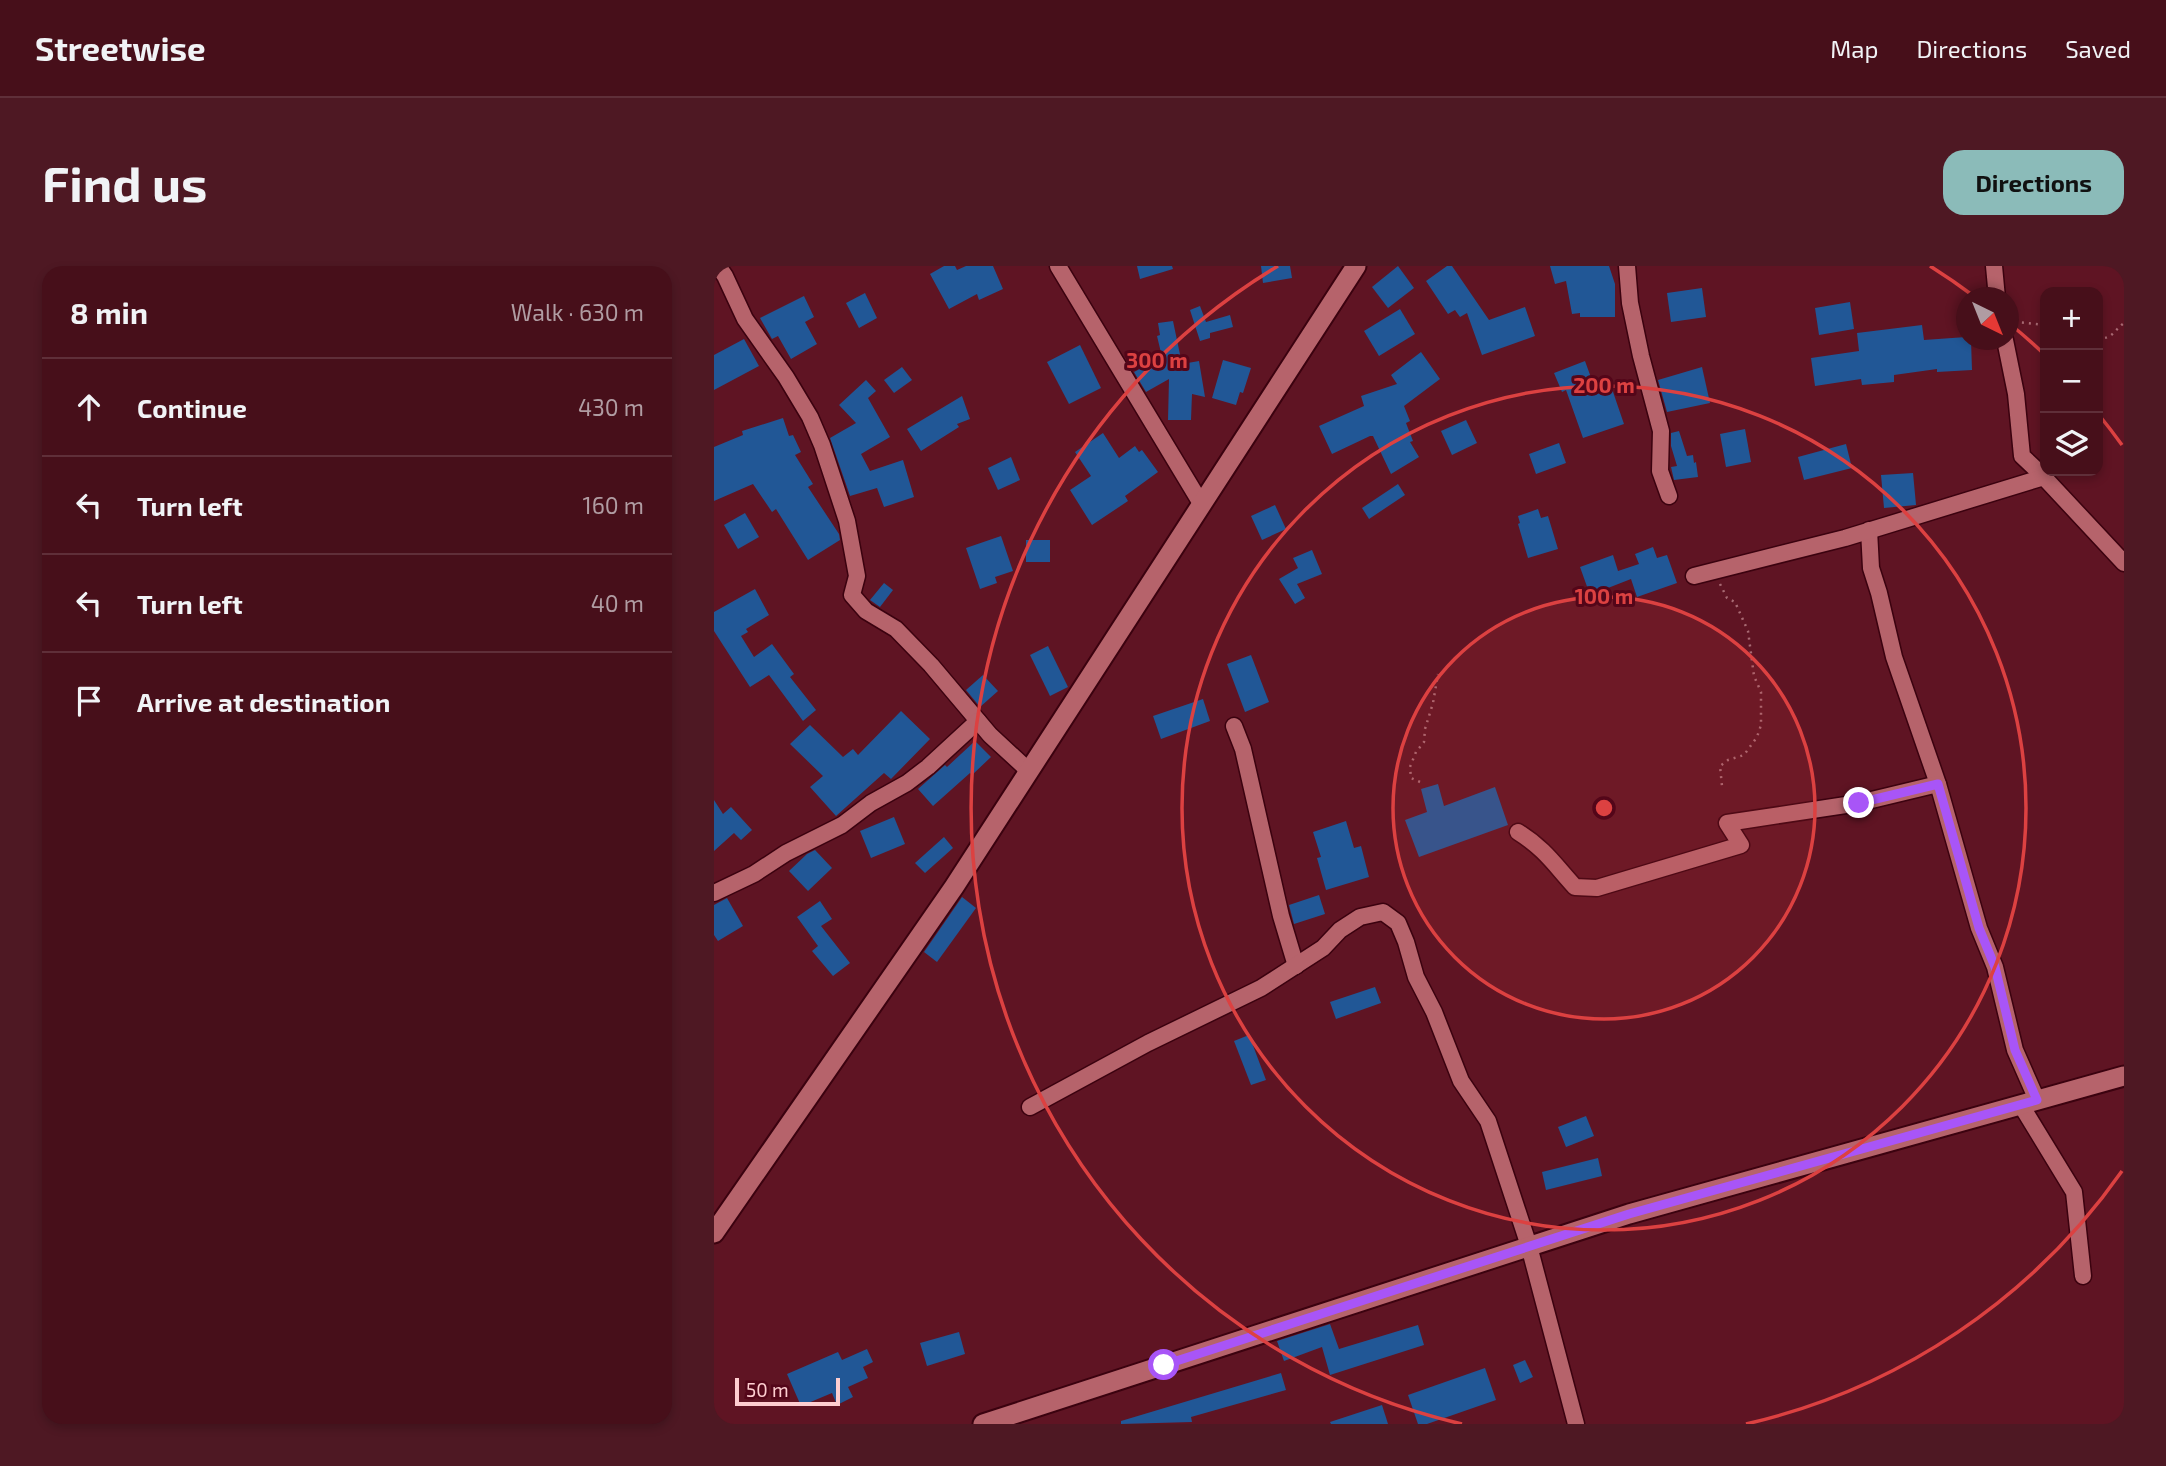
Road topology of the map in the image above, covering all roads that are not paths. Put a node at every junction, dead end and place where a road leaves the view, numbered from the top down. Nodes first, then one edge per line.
1 (718, 266) edge
2 (1058, 266) edge
3 (1356, 266) edge
4 (1627, 266) edge
5 (1994, 266) edge
6 (1996, 287) edge
7 (2007, 350) edge
8 (2044, 477) junction
9 (1669, 496) dead end
10 (1202, 505) junction
11 (1869, 530) junction
12 (2124, 563) edge
13 (1694, 576) dead end
14 (978, 721) junction
15 (1234, 726) dead end
16 (1029, 771) junction
17 (1938, 784) junction
18 (1518, 832) dead end
19 (714, 893) edge
20 (1296, 967) junction
21 (2124, 1076) edge
22 (2029, 1102) junction
23 (1030, 1107) dead end
24 (714, 1233) edge
25 (1529, 1246) junction
26 (2083, 1276) dead end
27 (983, 1424) edge
28 (1576, 1424) edge

1 - 14 street
2 - 10 street
3 - 10 street
4 - 9 street
5 - 6 street
7 - 8 street
8 - 11 street
8 - 12 street
10 - 16 street
11 - 13 street
11 - 17 street
14 - 16 street
14 - 19 street
15 - 20 street
16 - 24 street
17 - 18 street
17 - 22 street
20 - 23 street
20 - 25 street
21 - 22 street
22 - 25 street
22 - 26 street
25 - 27 street
25 - 28 street

